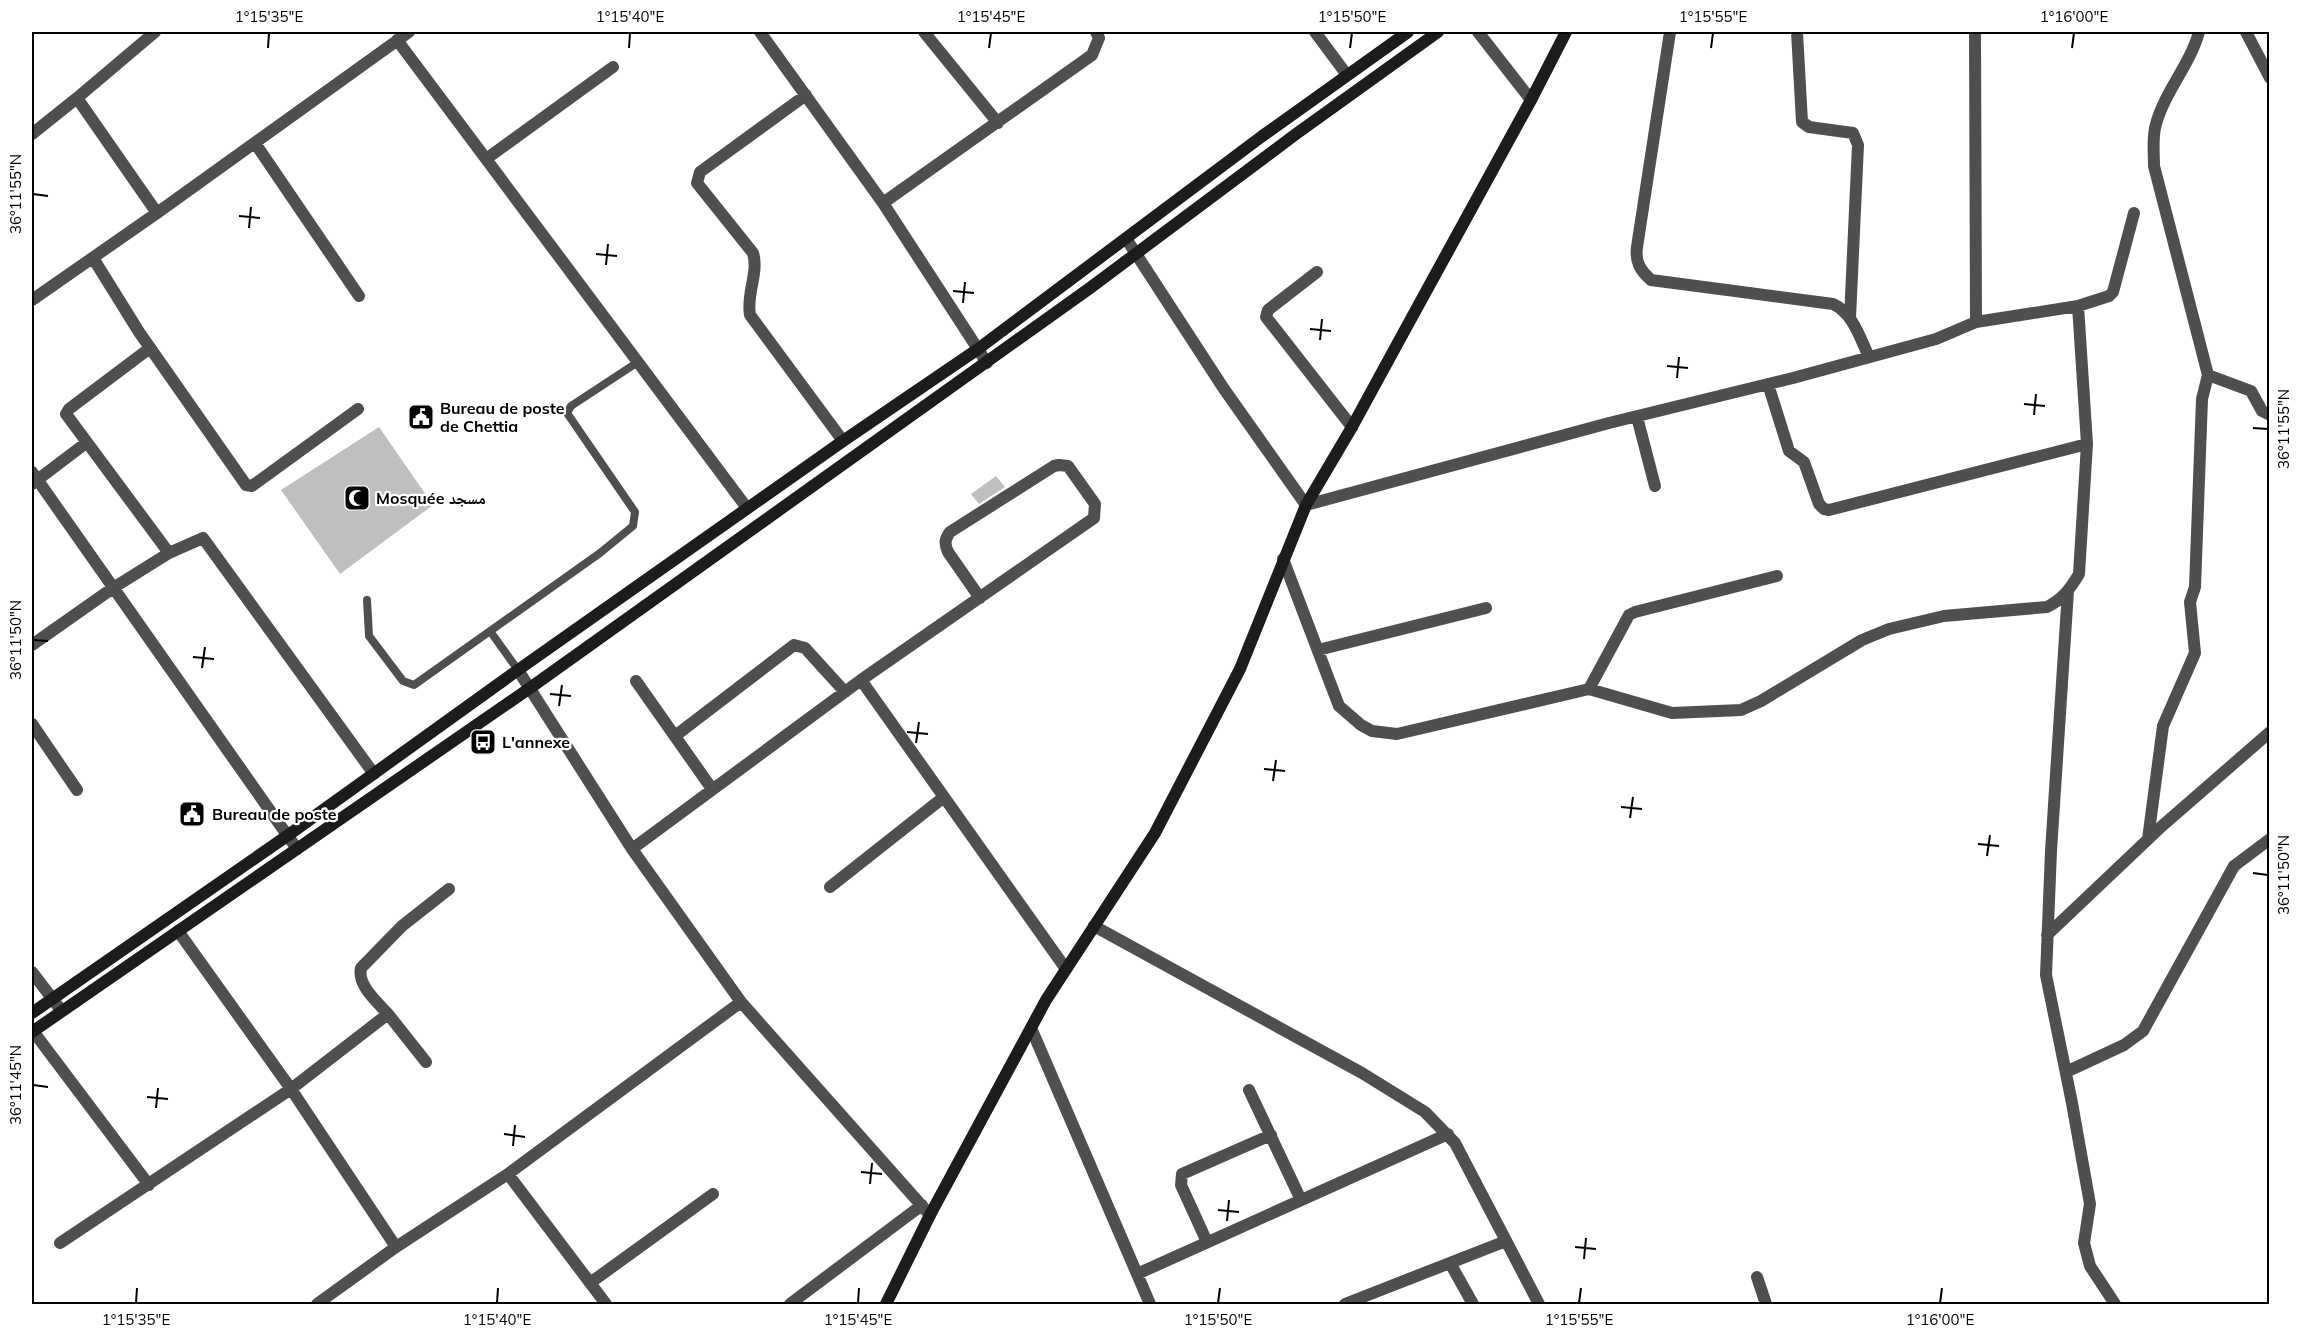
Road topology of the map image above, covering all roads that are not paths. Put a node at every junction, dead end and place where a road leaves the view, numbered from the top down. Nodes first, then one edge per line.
1 (154, 32) edge
2 (409, 32) edge
3 (760, 32) edge
4 (924, 32) edge
5 (1096, 32) edge
6 (1315, 32) edge
7 (1408, 32) edge
8 (1438, 32) edge
9 (1478, 32) edge
10 (1566, 32) edge
11 (1670, 32) edge
12 (1797, 32) edge
13 (1975, 32) edge
14 (2199, 32) edge
15 (2246, 32) edge
16 (397, 40) junction
17 (613, 67) dead end
18 (1347, 75) junction
19 (2270, 78) edge
20 (807, 95) junction
21 (77, 98) junction
22 (1531, 100) junction
23 (998, 123) junction
24 (32, 134) edge
25 (255, 143) junction
26 (486, 159) junction
27 (883, 203) junction
28 (158, 213) junction
29 (2134, 213) dead end
30 (1126, 240) junction
31 (1136, 253) junction
32 (93, 258) junction
33 (1317, 272) dead end
34 (359, 296) dead end
35 (32, 300) edge
36 (2078, 306) junction
37 (1850, 318) junction
38 (1976, 322) junction
39 (150, 348) junction
40 (978, 349) junction
41 (1869, 357) junction
42 (638, 362) junction
43 (987, 363) junction
44 (2208, 375) junction
45 (1768, 384) junction
46 (358, 409) dead end
47 (2270, 415) edge
48 (1636, 417) junction
49 (1352, 427) junction
50 (843, 441) junction
51 (86, 443) junction
52 (2087, 444) junction
53 (33, 479) edge
54 (1655, 486) dead end
55 (1306, 505) junction
56 (747, 508) junction
57 (169, 553) junction
58 (1283, 559) junction
59 (1778, 576) dead end
60 (113, 588) junction
61 (2068, 591) junction
62 (980, 598) junction
63 (367, 600) dead end
64 (1486, 608) dead end
65 (490, 631) junction
66 (32, 645) edge
67 (1318, 650) junction
68 (518, 670) junction
69 (861, 680) junction
70 (636, 681) dead end
71 (530, 688) junction
72 (1589, 689) junction
73 (845, 692) junction
74 (32, 724) edge
75 (2270, 732) edge
76 (675, 736) junction
77 (374, 774) junction
78 (712, 789) junction
79 (77, 790) dead end
80 (944, 797) junction
81 (287, 836) junction
82 (2148, 839) junction
83 (2270, 839) edge
84 (297, 849) junction
85 (632, 849) junction
86 (830, 887) dead end
87 (449, 889) dead end
88 (1094, 926) junction
89 (178, 931) junction
90 (2047, 934) junction
91 (1066, 969) junction
92 (32, 972) edge
93 (51, 998) junction
94 (741, 1002) junction
95 (61, 1010) junction
96 (32, 1013) edge
97 (388, 1014) junction
98 (1031, 1028) junction
99 (32, 1031) edge
100 (426, 1062) dead end
101 (2066, 1072) junction
102 (291, 1089) junction
103 (1249, 1090) dead end
104 (1448, 1134) junction
105 (1271, 1135) junction
106 (508, 1174) junction
107 (149, 1185) junction
108 (713, 1194) dead end
109 (1301, 1200) junction
110 (926, 1210) junction
111 (1506, 1241) junction
112 (1207, 1242) junction
113 (60, 1243) dead end
114 (396, 1247) junction
115 (1450, 1263) junction
116 (1137, 1274) junction
117 (1757, 1277) dead end
118 (590, 1283) junction
119 (317, 1305) edge
120 (606, 1305) edge
121 (790, 1305) edge
122 (886, 1305) edge
123 (1150, 1305) edge
124 (1345, 1305) edge
125 (1473, 1305) edge
126 (1539, 1305) edge
127 (1766, 1305) edge
128 (2115, 1305) edge

1 - 21 street
2 - 16 street
3 - 20 street
4 - 23 street
5 - 23 street
6 - 18 street
7 - 18 main road
8 - 31 main road
9 - 22 street
10 - 22 main road
11 - 37 street
12 - 37 street
13 - 38 street
14 - 44 street
15 - 19 street
16 - 25 street
16 - 26 street
17 - 26 street
18 - 30 main road
20 - 27 street
20 - 50 street
21 - 24 street
21 - 28 street
22 - 49 main road
23 - 27 street
25 - 28 street
25 - 34 street
26 - 42 street
27 - 40 street
28 - 32 street
29 - 36 street
30 - 31 street
30 - 40 main road
31 - 43 main road
31 - 55 street
32 - 35 street
32 - 39 street
33 - 49 street
36 - 38 street
36 - 52 street
37 - 41 street
38 - 41 street
39 - 46 street
39 - 51 street
40 - 43 street
40 - 50 main road
41 - 45 street
42 - 56 street
42 - 65 lane
43 - 71 main road
44 - 47 street
44 - 82 street
45 - 48 street
45 - 52 street
48 - 54 street
48 - 55 street
49 - 55 main road
50 - 56 main road
51 - 53 street
51 - 57 street
52 - 61 street
53 - 60 street
55 - 58 main road
56 - 68 main road
57 - 60 street
57 - 77 street
58 - 67 street
58 - 88 main road
59 - 72 street
60 - 66 street
60 - 81 street
61 - 72 street
61 - 90 street
62 - 62 street
62 - 69 street
63 - 65 lane
64 - 67 street
65 - 68 lane
67 - 72 street
68 - 71 street
68 - 77 main road
69 - 73 street
69 - 80 street
70 - 76 street
71 - 84 main road
71 - 85 street
73 - 76 street
73 - 78 street
74 - 79 street
75 - 82 street
76 - 78 street
77 - 81 main road
78 - 85 street
80 - 86 street
80 - 91 street
81 - 84 street
81 - 93 main road
82 - 90 street
83 - 101 street
84 - 89 main road
85 - 94 street
87 - 97 street
88 - 91 main road
88 - 104 street
89 - 95 main road
89 - 102 street
90 - 101 street
91 - 98 main road
92 - 93 street
93 - 95 street
93 - 96 main road
94 - 106 street
94 - 110 street
95 - 99 main road
97 - 100 street
97 - 102 street
98 - 110 main road
98 - 116 street
99 - 107 street
101 - 128 street
102 - 107 street
102 - 114 street
103 - 105 street
104 - 109 street
104 - 111 street
105 - 109 street
105 - 112 street
106 - 114 street
106 - 118 street
107 - 113 street
108 - 118 street
109 - 112 street
110 - 121 street
110 - 122 main road
111 - 115 street
111 - 126 street
112 - 116 street
114 - 119 street
115 - 124 street
115 - 125 street
116 - 123 street
117 - 127 street
118 - 120 street

